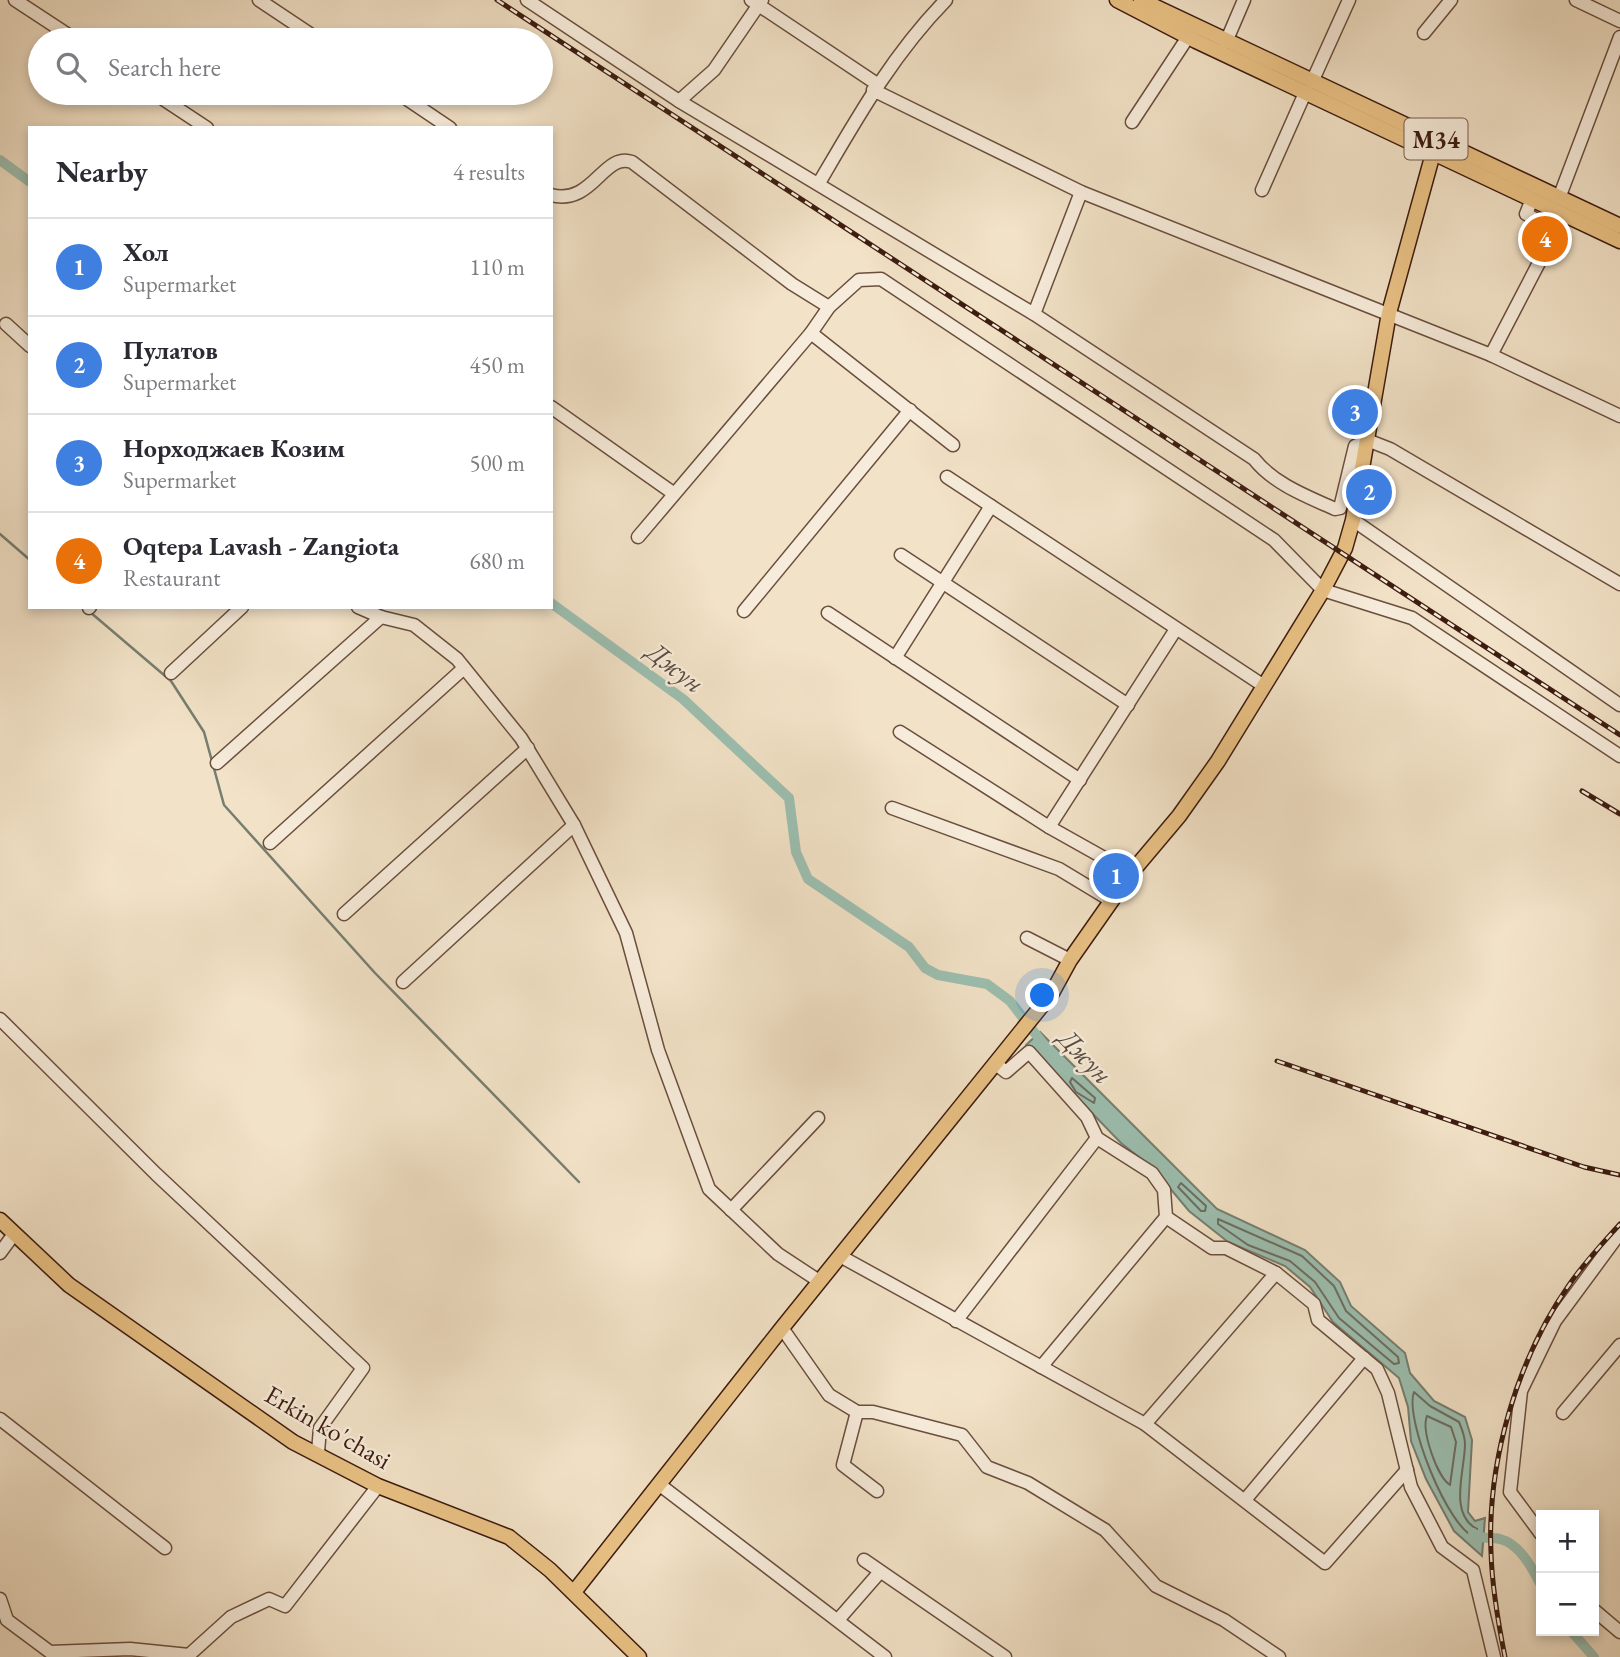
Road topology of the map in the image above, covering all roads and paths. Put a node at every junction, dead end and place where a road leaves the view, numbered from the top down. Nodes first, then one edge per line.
1 (15, 0) edge
2 (259, 0) edge
3 (527, 0) edge
4 (946, 0) edge
5 (1116, 0) edge
6 (1141, 0) edge
7 (1244, 0) edge
8 (1349, 0) edge
9 (1451, 0) edge
10 (1576, 0) edge
11 (757, 2) edge
12 (1620, 21) edge
13 (58, 28) edge
14 (301, 28) edge
15 (1424, 33) dead end
16 (1188, 37) junction
17 (1620, 37) edge
18 (1226, 41) junction
19 (875, 87) junction
20 (1309, 88) junction
21 (679, 100) junction
22 (172, 105) edge
23 (416, 105) edge
24 (1132, 122) dead end
25 (204, 126) edge
26 (447, 126) edge
27 (1434, 145) junction
28 (819, 183) junction
29 (1262, 190) dead end
30 (1081, 192) junction
31 (553, 195) edge
32 (1559, 198) junction
33 (1532, 199) junction
34 (1620, 226) edge
35 (1620, 241) edge
36 (829, 307) junction
37 (1389, 313) junction
38 (1034, 314) junction
39 (6, 324) dead end
40 (811, 333) junction
41 (28, 344) edge
42 (1491, 355) junction
43 (553, 408) edge
44 (909, 410) junction
45 (1620, 416) edge
46 (1367, 440) junction
47 (953, 445) dead end
48 (947, 477) dead end
49 (673, 493) junction
50 (991, 506) junction
51 (1353, 520) junction
52 (638, 537) dead end
53 (901, 555) dead end
54 (941, 583) junction
55 (1620, 584) edge
56 (1323, 590) junction
57 (240, 609) edge
58 (363, 609) edge
59 (744, 611) dead end
60 (828, 613) dead end
61 (380, 617) junction
62 (1176, 629) junction
63 (895, 658) junction
64 (464, 668) junction
65 (171, 673) dead end
66 (1264, 686) junction
67 (1128, 705) junction
68 (1620, 705) edge
69 (900, 732) dead end
70 (528, 748) junction
71 (1620, 755) edge
72 (217, 763) dead end
73 (1080, 780) junction
74 (892, 808) dead end
75 (574, 825) junction
76 (1049, 827) junction
77 (270, 843) dead end
78 (1131, 873) junction
79 (1112, 901) junction
80 (344, 914) dead end
81 (1027, 938) dead end
82 (1070, 960) junction
83 (403, 982) dead end
84 (0, 1019) edge
85 (996, 1064) junction
86 (818, 1118) dead end
87 (1097, 1138) junction
88 (731, 1210) junction
89 (1166, 1217) junction
90 (0, 1220) edge
91 (1620, 1233) edge
92 (14, 1234) junction
93 (0, 1253) edge
94 (840, 1256) junction
95 (1276, 1273) junction
96 (819, 1281) junction
97 (956, 1321) junction
98 (782, 1328) junction
99 (1620, 1345) edge
100 (1364, 1358) junction
101 (1041, 1367) junction
102 (857, 1412) junction
103 (1563, 1413) dead end
104 (0, 1419) edge
105 (1145, 1424) junction
106 (318, 1452) junction
107 (1407, 1470) junction
108 (660, 1485) junction
109 (378, 1486) junction
110 (877, 1491) dead end
111 (1245, 1500) junction
112 (1536, 1527) edge
113 (165, 1548) dead end
114 (864, 1560) dead end
115 (879, 1573) junction
116 (574, 1592) junction
117 (0, 1599) edge
118 (1599, 1614) edge
119 (838, 1620) junction
120 (1620, 1632) edge
121 (639, 1657) edge
122 (885, 1657) edge
123 (1005, 1657) edge
124 (1279, 1657) edge
125 (1494, 1657) edge

1 - 13 street
2 - 14 street
3 - 21 street
4 - 19 street
5 - 16 main road, M34
6 - 18 main road, M34
7 - 18 street
8 - 20 street
9 - 15 street
10 - 12 street
11 - 19 street
11 - 21 street
16 - 20 main road, M34
16 - 24 street
17 - 32 street
18 - 20 main road, M34
19 - 28 street
19 - 30 street
20 - 27 main road, M34
20 - 29 street
21 - 28 street
22 - 25 street
23 - 26 street
27 - 32 main road, M34
27 - 33 main road, M34
27 - 37 main road
28 - 38 street
30 - 37 street
30 - 38 street
31 - 36 street
32 - 34 main road, M34
33 - 35 main road, M34
33 - 42 street
36 - 40 street
36 - 56 street
37 - 42 street
37 - 46 main road
38 - 46 street
39 - 41 street
40 - 44 street
40 - 49 street
42 - 45 street
43 - 49 street
44 - 47 street
44 - 59 street
46 - 51 main road
46 - 55 street
48 - 50 street
49 - 52 street
50 - 54 street
50 - 62 street
51 - 56 main road
51 - 68 street
53 - 54 street
54 - 63 street
54 - 67 street
56 - 66 main road
56 - 71 street
57 - 65 street
58 - 61 street
60 - 63 street
61 - 64 street
61 - 72 street
62 - 66 street
62 - 67 street
63 - 73 street
64 - 70 street
64 - 77 street
66 - 78 main road
67 - 73 street
69 - 76 street
70 - 75 street
70 - 80 street
73 - 76 street
74 - 79 street
75 - 83 street
75 - 88 street
76 - 78 street
78 - 79 main road
79 - 82 main road
81 - 82 street
82 - 85 main road
84 - 106 street
85 - 87 street
85 - 94 main road
86 - 88 street
87 - 89 street
87 - 97 street
88 - 96 street
89 - 95 street
89 - 101 street
90 - 92 main road, Erkin ko'chasi
91 - 112 street
92 - 93 street
92 - 106 main road, Erkin ko'chasi
94 - 96 main road
94 - 97 street
95 - 100 street
95 - 105 street
96 - 98 main road
97 - 101 street
98 - 102 street
98 - 108 main road
99 - 103 street
100 - 107 street
100 - 111 street
101 - 105 street
102 - 110 street
102 - 124 street
104 - 113 street
105 - 111 street
106 - 109 main road, Erkin ko'chasi
107 - 111 street
107 - 125 street
108 - 116 main road
108 - 119 street
109 - 116 main road, Erkin ko'chasi
109 - 117 street
114 - 115 street
115 - 119 street
115 - 123 street
116 - 121 main road, Erkin ko'chasi
118 - 120 street
119 - 122 street

